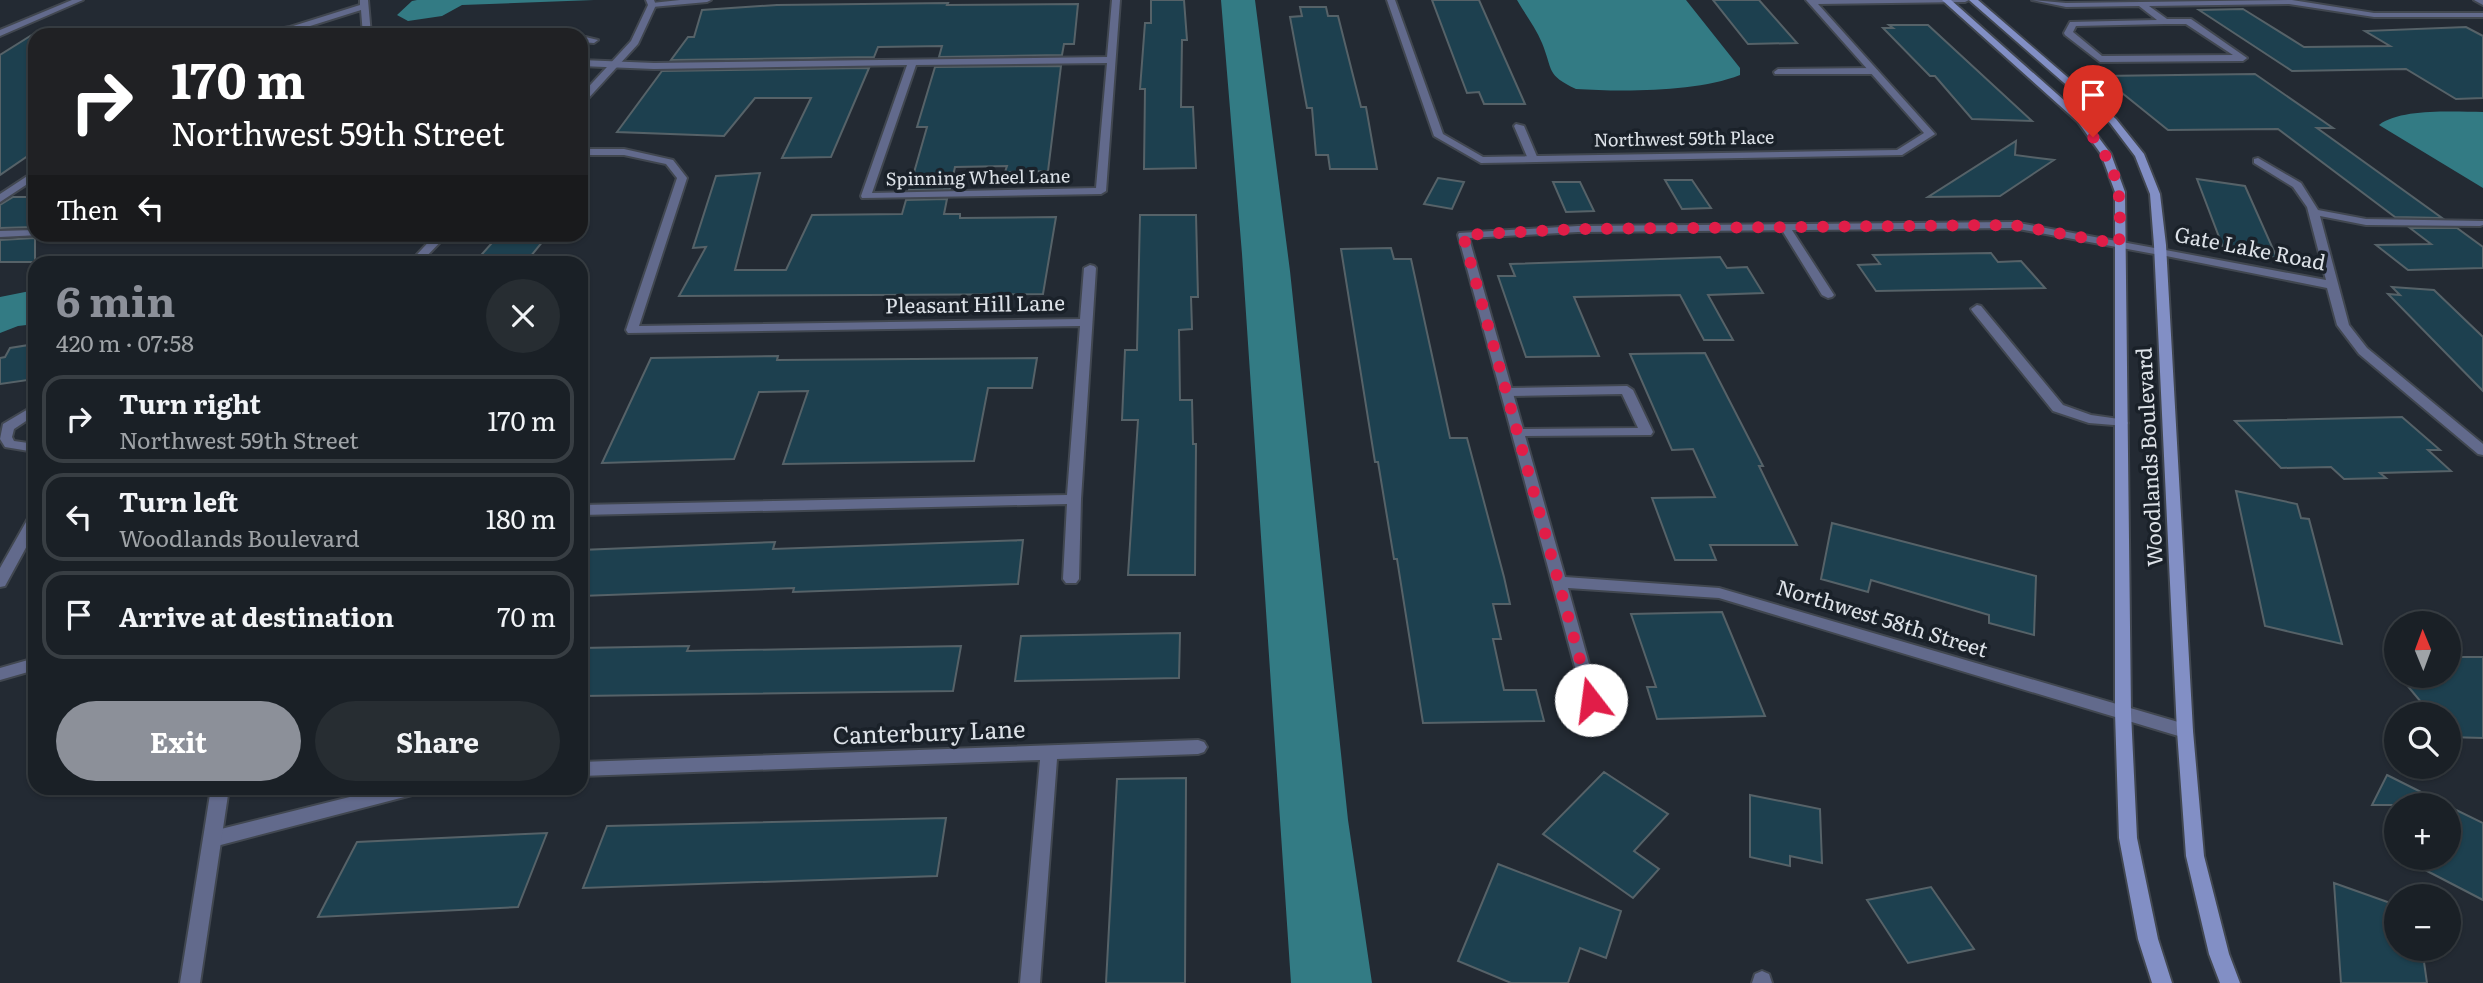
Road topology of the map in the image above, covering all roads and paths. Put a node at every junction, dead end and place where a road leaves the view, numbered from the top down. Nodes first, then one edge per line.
1 (79, 0) edge
2 (707, 0) edge
3 (1116, 0) edge
4 (1391, 0) edge
5 (1946, 0) edge
6 (1965, 0) edge
7 (1973, 0) edge
8 (2036, 0) edge
9 (2478, 0) edge
10 (1811, 1) edge
11 (651, 2) edge
12 (2199, 2) edge
13 (364, 3) edge
14 (2143, 3) edge
15 (2483, 3) edge
16 (2483, 15) edge
17 (2165, 22) junction
18 (294, 28) edge
19 (366, 28) edge
20 (0, 33) edge
21 (588, 40) edge
22 (594, 40) dead end
23 (1111, 60) junction
24 (588, 63) edge
25 (912, 63) junction
26 (615, 65) junction
27 (1874, 71) junction
28 (1779, 72) dead end
29 (588, 94) edge
30 (1519, 126) dead end
31 (588, 152) edge
32 (1533, 159) junction
33 (2258, 161) dead end
34 (28, 179) edge
35 (0, 200) edge
36 (2313, 212) junction
37 (2480, 223) dead end
38 (1785, 227) junction
39 (28, 233) edge
40 (0, 234) edge
41 (435, 242) edge
42 (2119, 244) junction
43 (2160, 252) junction
44 (421, 256) edge
45 (1090, 268) dead end
46 (2332, 285) junction
47 (1828, 295) dead end
48 (1977, 309) dead end
49 (1086, 322) junction
50 (1508, 393) junction
51 (28, 414) edge
52 (2121, 423) junction
53 (1519, 433) junction
54 (28, 447) edge
55 (2483, 451) edge
56 (1074, 499) junction
57 (588, 510) edge
58 (28, 531) edge
59 (1072, 579) dead end
60 (0, 582) edge
61 (1561, 582) junction
62 (28, 666) edge
63 (0, 674) edge
64 (1591, 700) dead end
65 (2123, 713) junction
66 (2185, 731) junction
67 (1198, 747) dead end
68 (1049, 753) junction
69 (588, 769) edge
70 (219, 795) edge
71 (385, 795) edge
72 (213, 839) junction
73 (190, 983) edge
74 (1030, 983) edge
75 (2162, 983) edge
76 (2230, 983) edge

1 - 20 street
2 - 11 street
3 - 23 street, Spinning Wheel Lane
4 - 32 street, Northwest 59th Place
5 - 6 street
5 - 10 street
5 - 42 street, Woodlands Boulevard
7 - 43 street, Woodlands Boulevard
8 - 14 street
9 - 15 street
10 - 27 street
11 - 26 street
12 - 14 street
12 - 16 street
13 - 18 street
13 - 19 street
14 - 17 street
17 - 17 street
21 - 22 street
23 - 25 street
23 - 25 street, Spinning Wheel Lane
24 - 26 street
25 - 26 street
26 - 29 street
27 - 28 street
27 - 32 street, Northwest 59th Place
30 - 32 street
31 - 49 street, Pleasant Hill Lane
33 - 36 street, Gate Lake Road
34 - 35 street
36 - 37 street
36 - 46 street, Gate Lake Road
38 - 42 street, Gate Lake Road
38 - 47 street
38 - 50 street, Gate Lake Road
39 - 40 street
41 - 44 street
42 - 43 street, Gate Lake Road
42 - 52 street, Woodlands Boulevard
43 - 46 street, Gate Lake Road
43 - 66 street, Woodlands Boulevard
45 - 49 street
46 - 55 street, Gate Lake Road
48 - 52 street
49 - 56 street, Pleasant Hill Lane
50 - 53 street
50 - 53 street
51 - 54 street
52 - 65 street, Woodlands Boulevard
53 - 61 street
56 - 57 street
56 - 59 street, Pleasant Hill Lane
58 - 60 street
61 - 64 street
61 - 65 street, Northwest 58th Street
62 - 63 street
65 - 66 street, Northwest 58th Street
65 - 75 street, Woodlands Boulevard
66 - 76 street, Woodlands Boulevard
67 - 68 street
68 - 69 street, Canterbury Lane
68 - 74 street, Canterbury Lane
70 - 72 street
71 - 72 street
72 - 73 street

